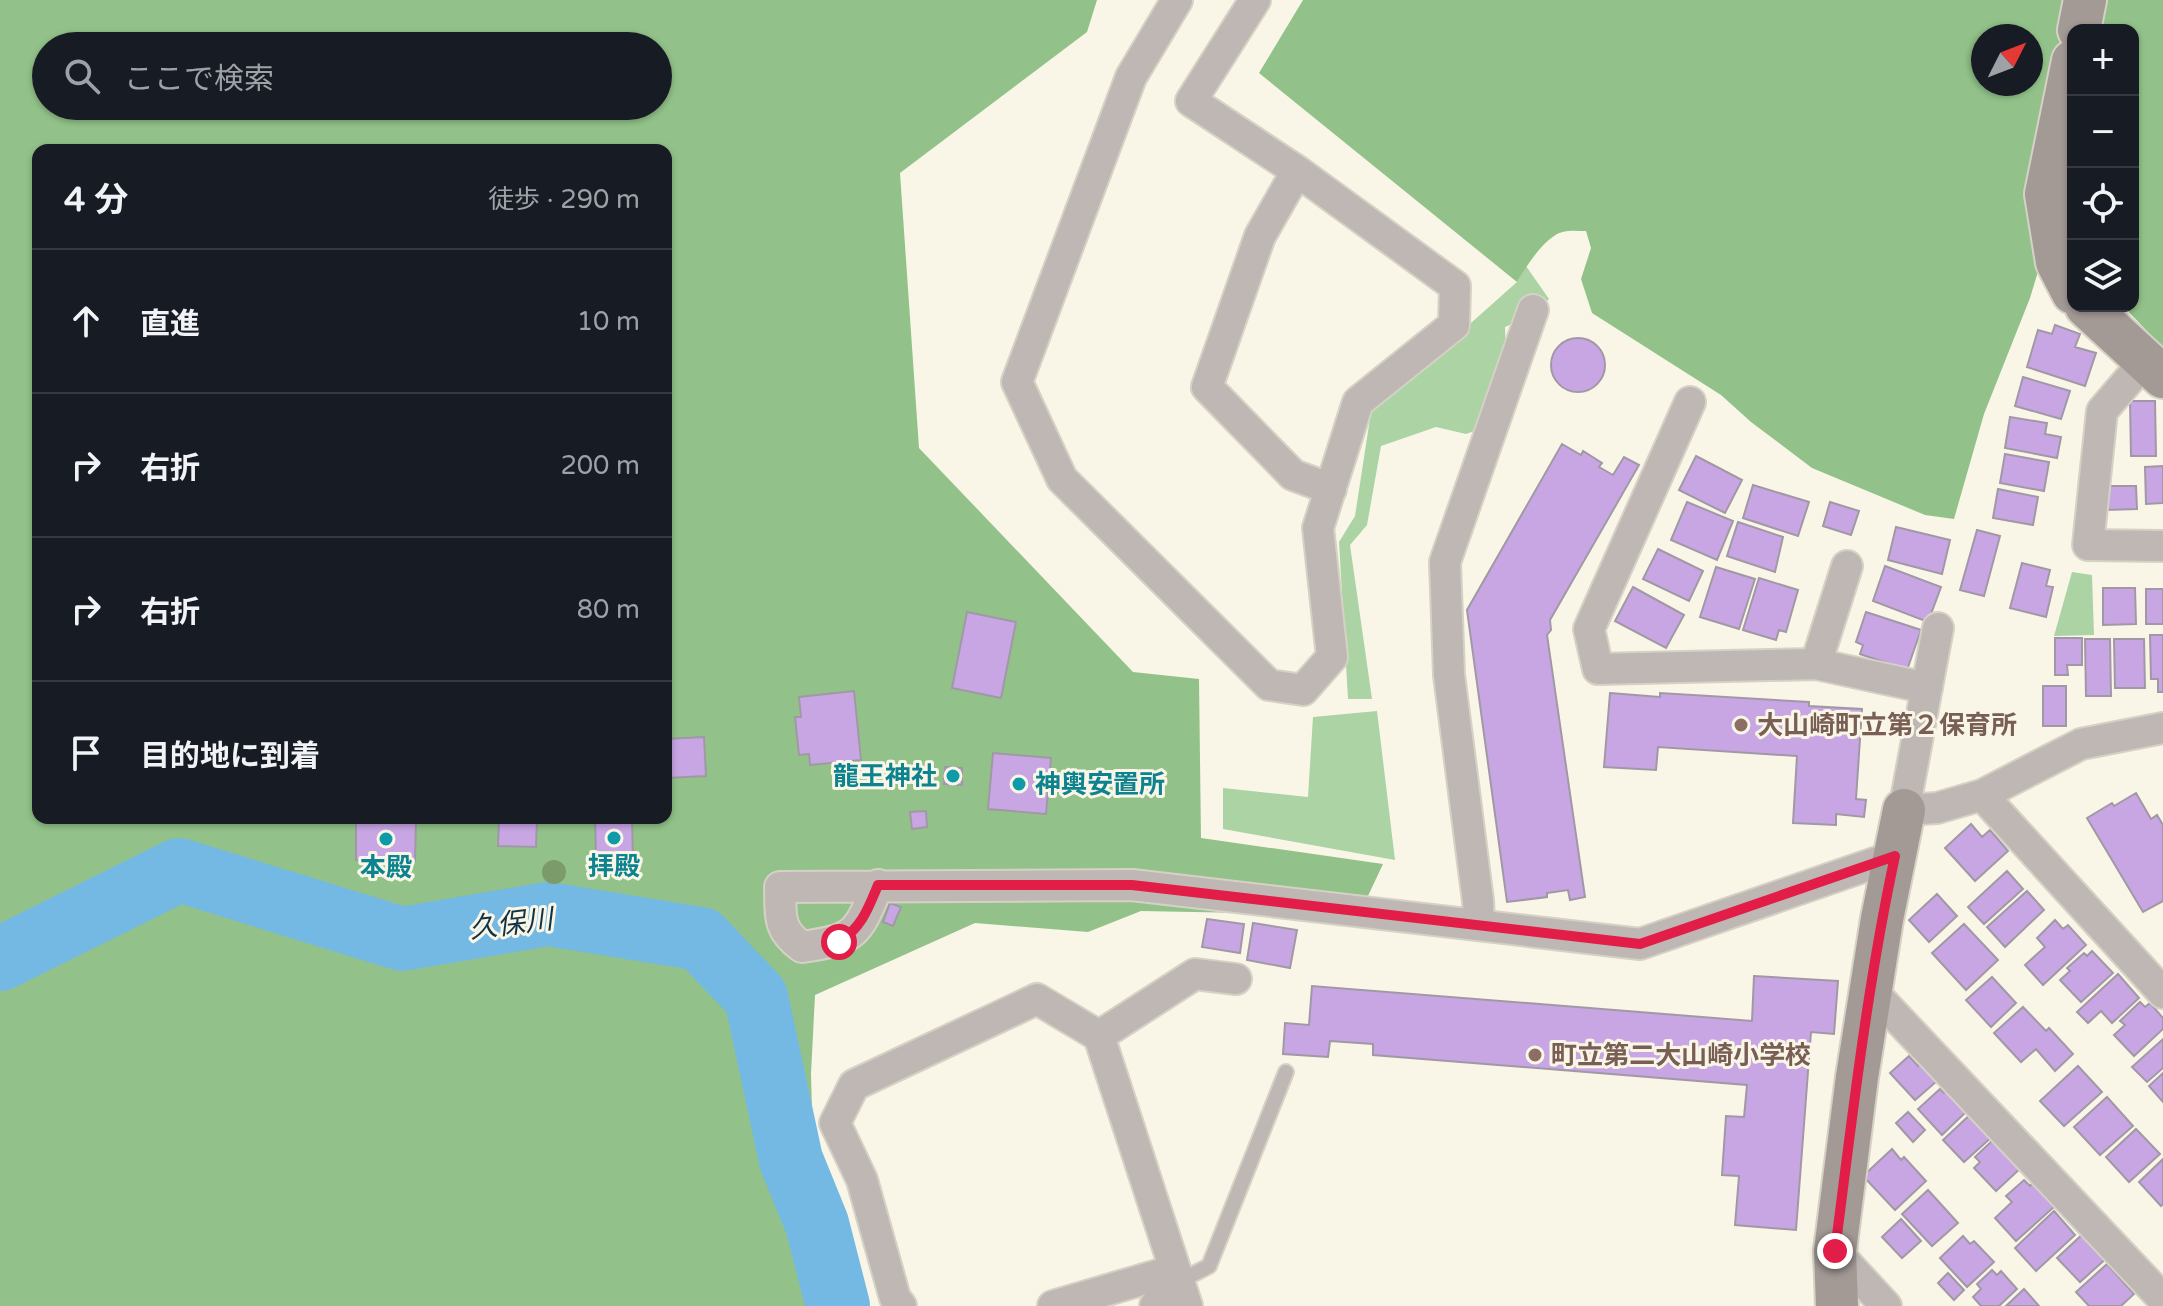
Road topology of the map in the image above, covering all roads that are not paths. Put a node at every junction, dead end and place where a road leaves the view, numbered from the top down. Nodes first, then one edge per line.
1 (1177, 0) edge
2 (1255, 0) edge
3 (2085, 0) edge
4 (2080, 24) edge
5 (2067, 91) edge
6 (1297, 171) junction
7 (2067, 281) edge
8 (1533, 310) dead end
9 (2092, 312) edge
10 (2154, 369) edge
11 (1690, 402) dead end
12 (1331, 489) junction
13 (2163, 546) edge
14 (1847, 566) dead end
15 (1938, 628) dead end
16 (1816, 664) junction
17 (1927, 688) junction
18 (2163, 728) edge
19 (1982, 795) junction
20 (1904, 810) junction
21 (1895, 856) junction
22 (878, 885) dead end
23 (1479, 925) junction
24 (1236, 979) dead end
25 (1871, 990) junction
26 (2163, 993) edge
27 (1099, 1036) junction
28 (1286, 1072) dead end
29 (1835, 1251) junction
30 (1176, 1292) edge
31 (2160, 1300) edge
32 (901, 1306) edge
33 (1053, 1306) edge
34 (1837, 1306) edge
35 (1886, 1306) edge

1 - 12 street
2 - 6 street
3 - 4 street
5 - 7 street
6 - 12 street
6 - 12 street
8 - 23 street
9 - 10 street
10 - 13 street
11 - 16 street
14 - 16 street
15 - 17 street
16 - 17 street
17 - 20 street
18 - 19 street
19 - 20 street
19 - 26 street
20 - 21 street
21 - 23 street
21 - 25 street
22 - 23 street
24 - 27 street
25 - 29 street
25 - 31 street
27 - 30 street
27 - 32 street
28 - 30 lane
29 - 34 street
29 - 35 street
30 - 33 street

